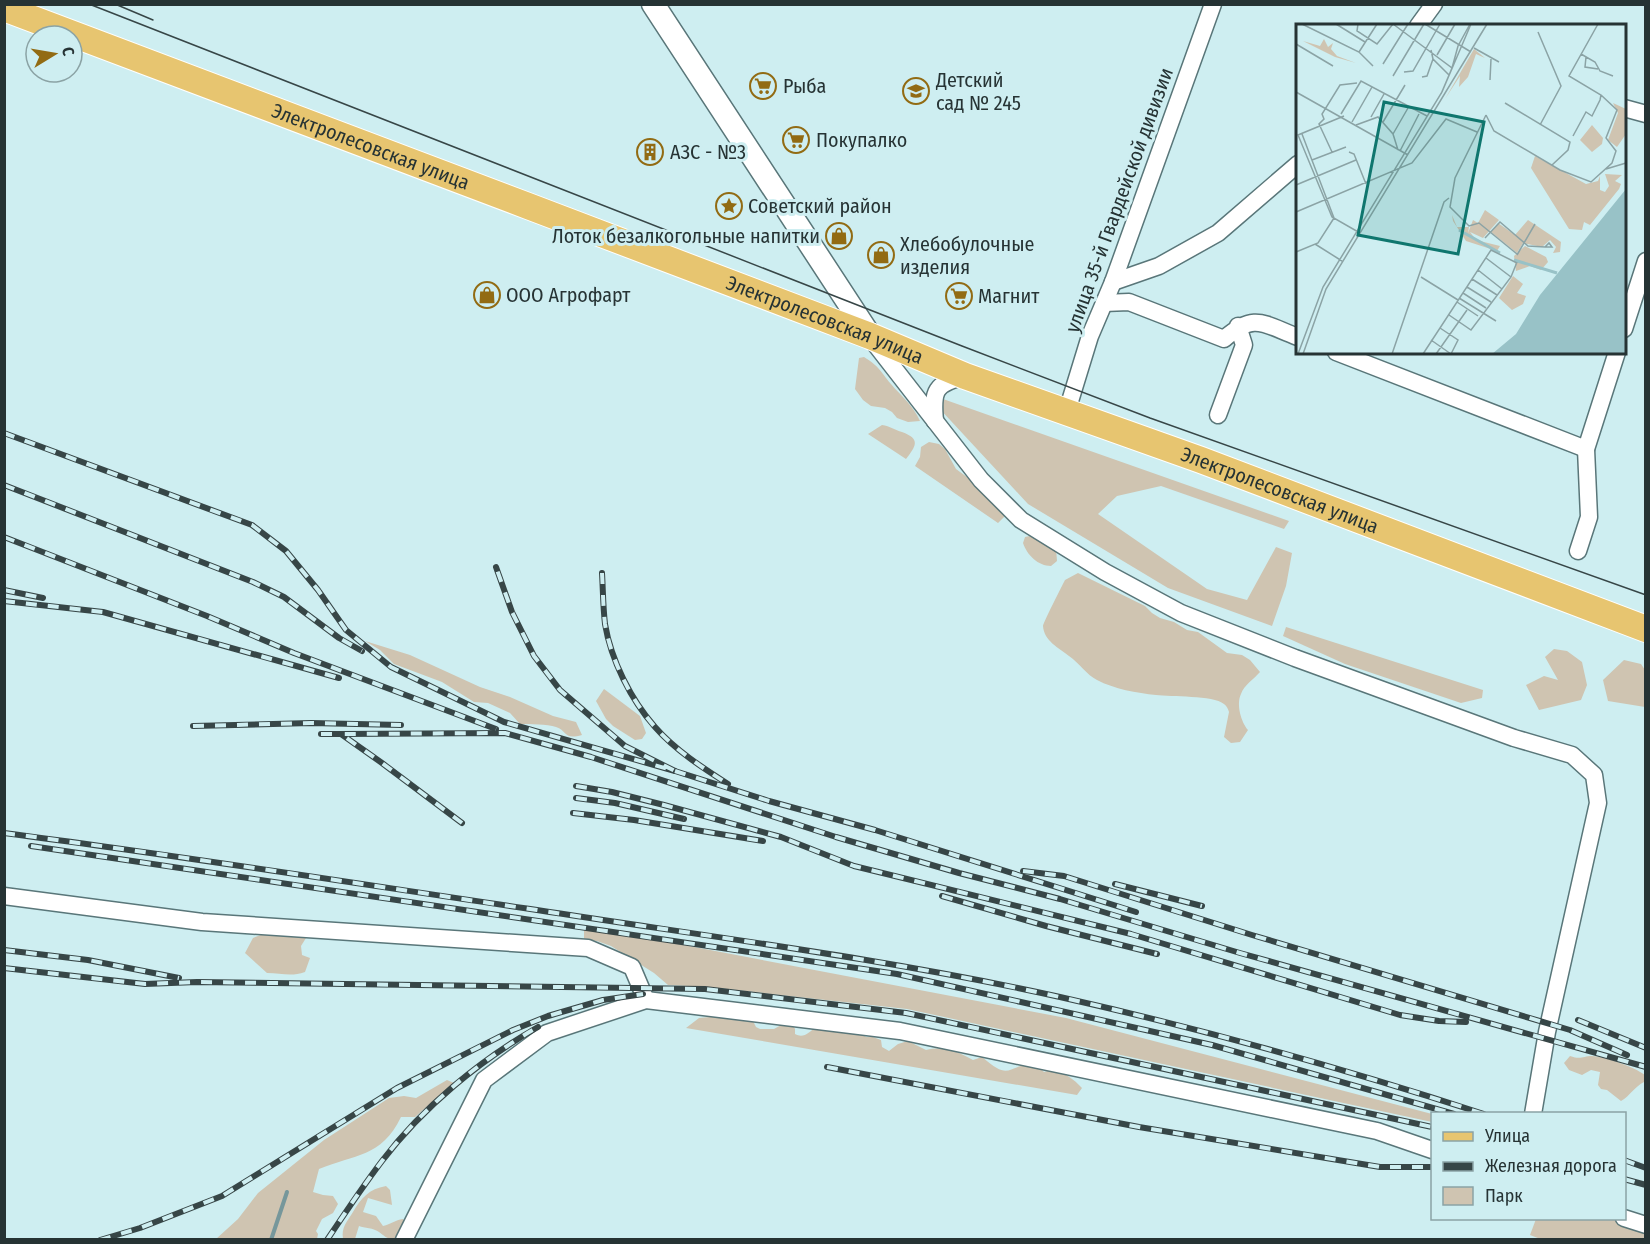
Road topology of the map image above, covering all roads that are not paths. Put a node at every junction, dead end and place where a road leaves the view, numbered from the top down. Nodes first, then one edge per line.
1 (653, 4) edge
2 (1213, 4) edge
3 (1434, 4) edge
4 (19, 9) edge
5 (1419, 24) edge
6 (1626, 109) edge
7 (1646, 114) edge
8 (1296, 168) edge
9 (1289, 182) edge
10 (1646, 261) edge
11 (1113, 282) junction
12 (1630, 296) edge
13 (1104, 303) junction
14 (1626, 318) edge
15 (1238, 326) junction
16 (870, 336) junction
17 (1296, 337) edge
18 (1341, 354) edge
19 (1616, 354) edge
20 (965, 376) junction
21 (1067, 411) junction
22 (1218, 415) dead end
23 (935, 422) junction
24 (1586, 449) junction
25 (1578, 550) dead end
26 (1646, 629) edge
27 (4, 896) edge
28 (646, 1000) junction
29 (1533, 1112) edge
30 (1431, 1150) edge
31 (1626, 1219) edge
32 (1646, 1225) edge
33 (404, 1239) edge

1 - 16 street
2 - 11 street, улица 35-й Гвардейской дивизии
3 - 5 street
4 - 16 main road, Электролесовская улица
6 - 7 street
8 - 9 street
9 - 11 street
10 - 12 street
11 - 13 street, улица 35-й Гвардейской дивизии
12 - 14 street
13 - 15 street
13 - 21 street, улица 35-й Гвардейской дивизии
15 - 17 street
15 - 22 street
16 - 20 main road, Электролесовская улица
16 - 23 street
18 - 24 street
19 - 24 street
20 - 21 main road, Электролесовская улица
20 - 23 street
21 - 26 main road, Электролесовская улица
23 - 29 street
24 - 25 street
27 - 28 street
28 - 30 street
28 - 33 street
31 - 32 street

